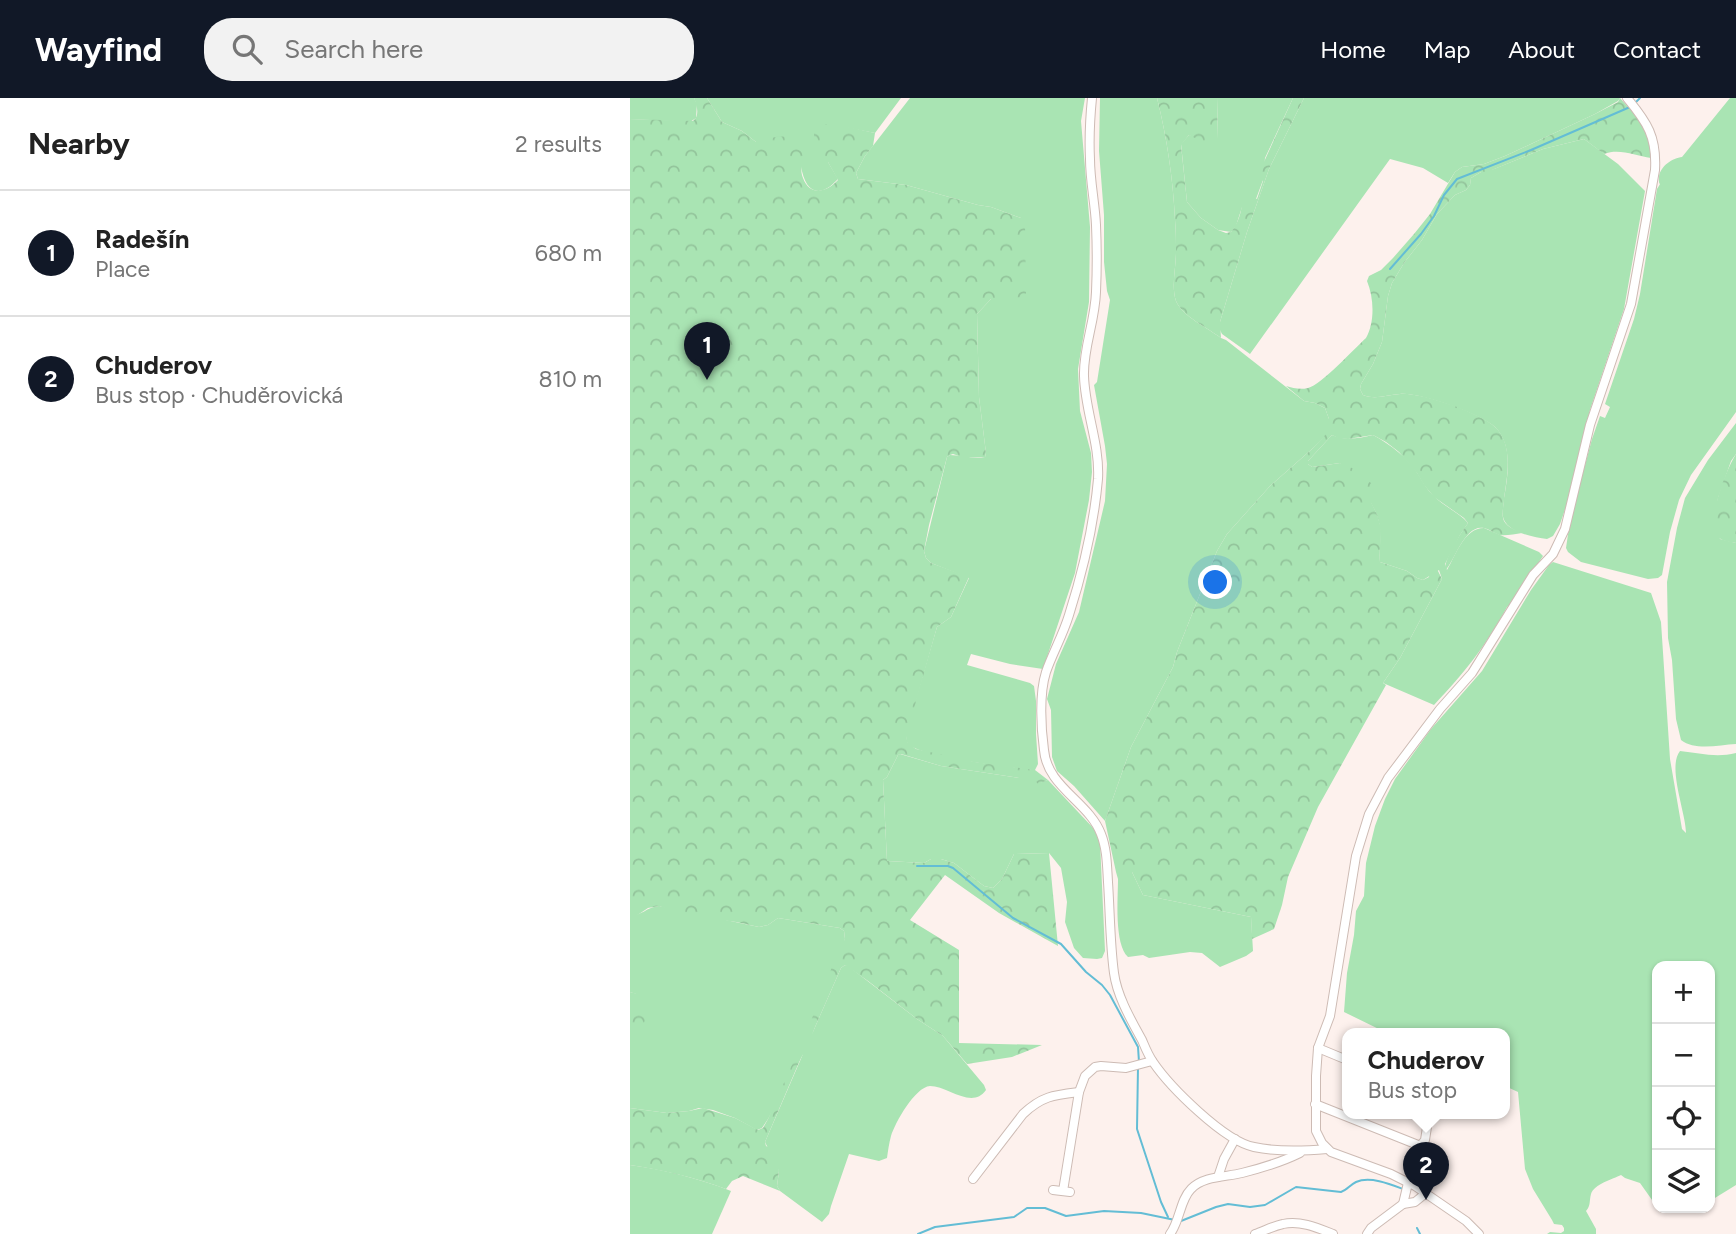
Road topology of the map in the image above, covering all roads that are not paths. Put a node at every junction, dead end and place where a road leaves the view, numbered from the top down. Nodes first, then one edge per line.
1 (1092, 98) edge
2 (1630, 102) edge
3 (1318, 1048) junction
4 (1342, 1058) edge
5 (1148, 1062) junction
6 (1079, 1091) junction
7 (1315, 1104) junction
8 (1342, 1115) edge
9 (1353, 1119) edge
10 (1428, 1119) edge
11 (1235, 1139) junction
12 (1327, 1149) junction
13 (1303, 1151) junction
14 (1218, 1178) junction
15 (973, 1179) dead end
16 (1062, 1191) dead end
17 (1426, 1193) junction
18 (1408, 1196) junction
19 (1174, 1229) edge
20 (1271, 1232) edge
21 (1255, 1234) edge
22 (1333, 1234) edge
23 (1367, 1234) edge
24 (1479, 1234) edge

1 - 5 street
2 - 3 street
3 - 4 street
3 - 7 street
5 - 6 street
5 - 11 street
6 - 15 street
6 - 16 street
7 - 8 street
7 - 12 street
9 - 10 street
11 - 13 street
11 - 14 street
12 - 13 street
12 - 18 street
13 - 14 street
14 - 19 street
17 - 18 street
17 - 18 street
17 - 24 street
18 - 23 street
20 - 21 street
20 - 22 street

